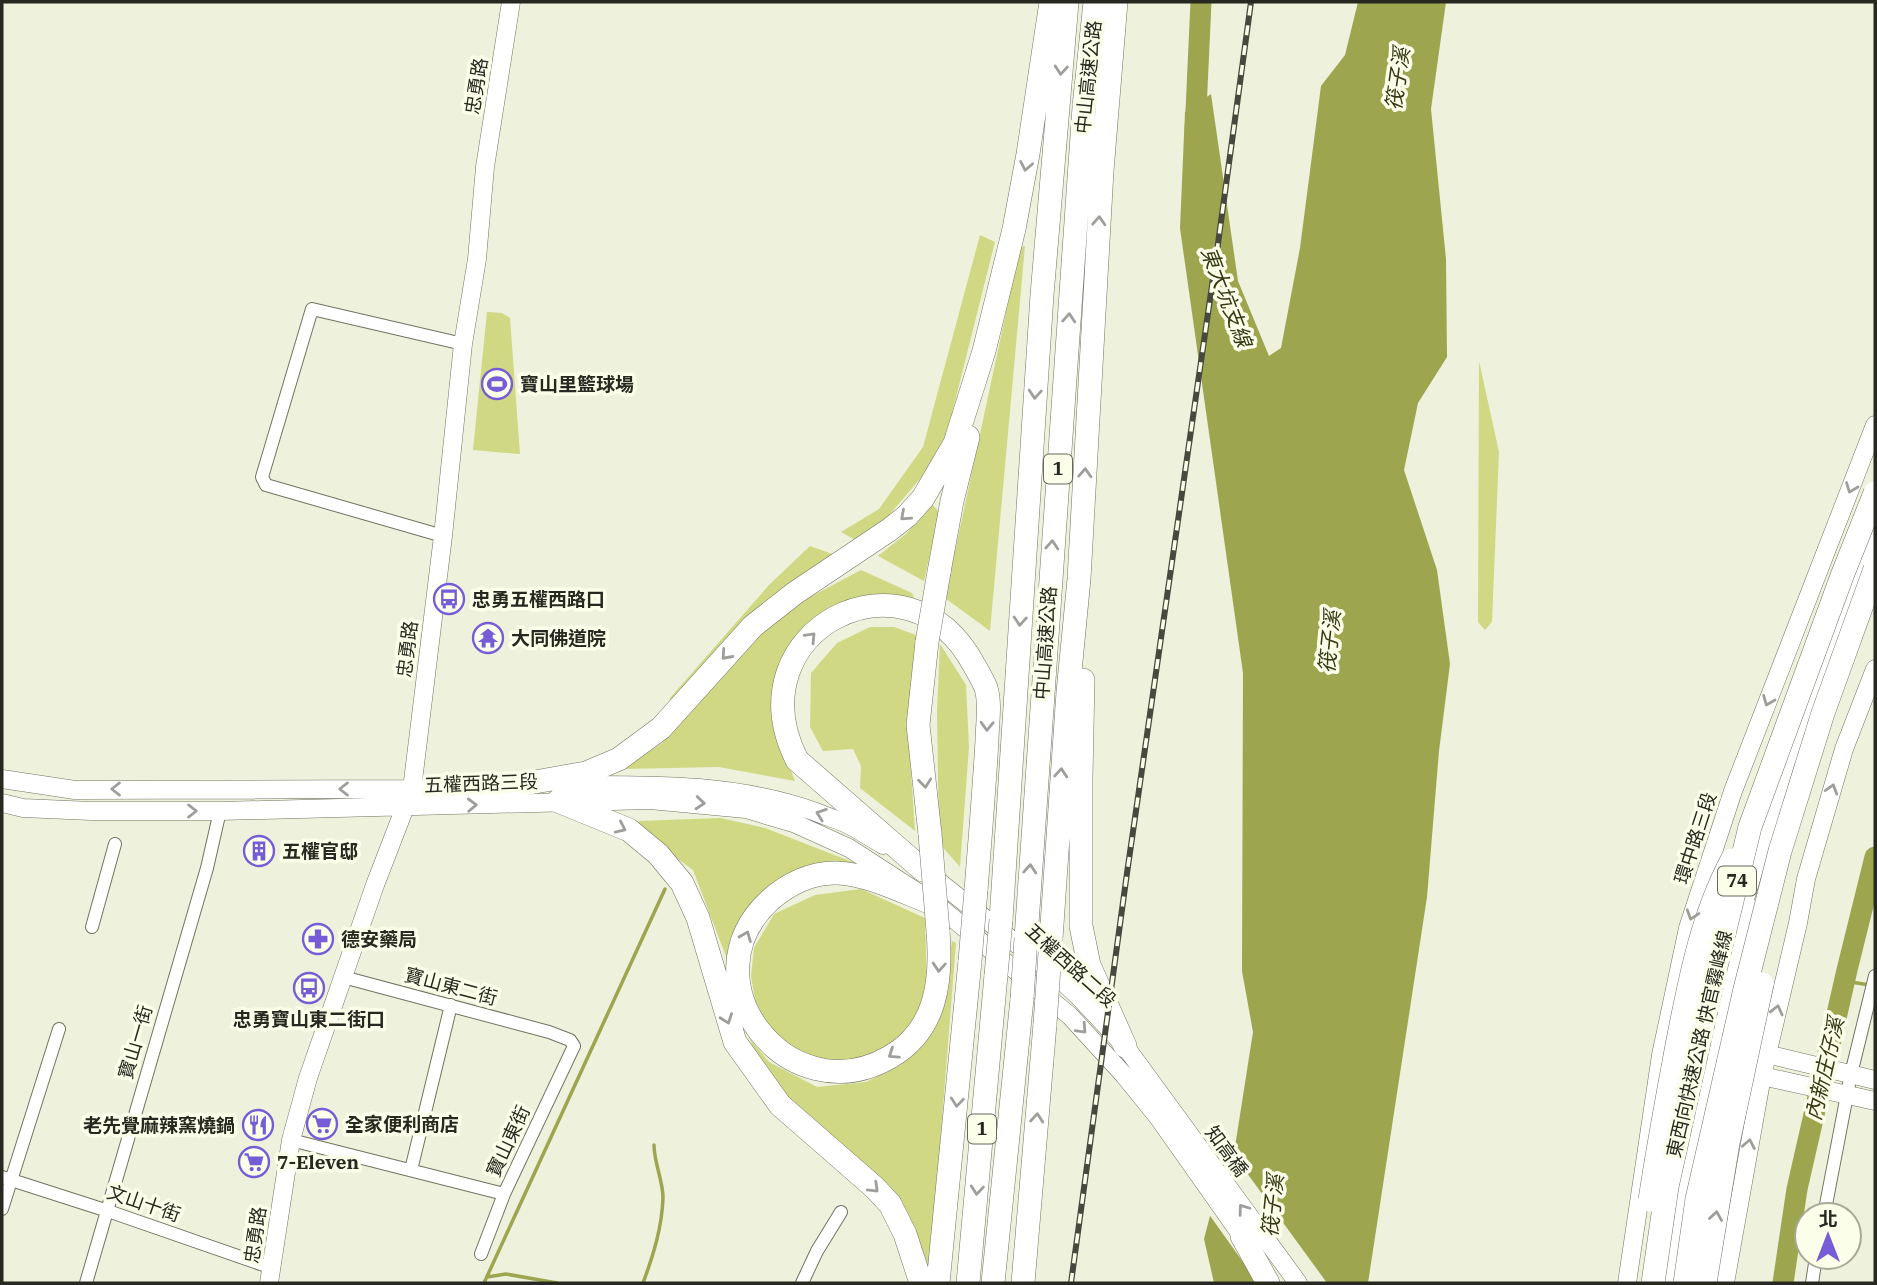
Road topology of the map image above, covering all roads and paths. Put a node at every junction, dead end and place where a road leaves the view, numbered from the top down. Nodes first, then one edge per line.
1 (511, 2) edge
2 (1051, 2) edge
3 (1067, 2) edge
4 (1095, 2) edge
5 (1116, 2) edge
6 (463, 344) junction
7 (984, 351) junction
8 (1875, 425) edge
9 (1875, 493) edge
10 (1875, 515) edge
11 (1875, 535) edge
12 (443, 536) junction
13 (1875, 569) edge
14 (1079, 579) junction
15 (1875, 669) edge
16 (2, 779) edge
17 (512, 786) junction
18 (412, 789) junction
19 (558, 801) junction
20 (2, 803) edge
21 (404, 806) junction
22 (220, 811) junction
23 (1750, 827) junction
24 (115, 844) dead end
25 (1780, 851) junction
26 (923, 870) junction
27 (937, 905) junction
28 (92, 927) dead end
29 (1875, 976) edge
30 (343, 977) junction
31 (451, 1005) junction
32 (60, 1029) dead end
33 (1665, 1034) junction
34 (1714, 1043) junction
35 (574, 1046) joint
36 (1125, 1046) junction
37 (1661, 1055) junction
38 (1773, 1055) junction
39 (1708, 1064) junction
40 (1851, 1074) junction
41 (1769, 1078) junction
42 (1875, 1080) edge
43 (1847, 1095) junction
44 (1875, 1101) edge
45 (1165, 1114) junction
46 (290, 1140) junction
47 (411, 1170) junction
48 (7, 1179) edge
49 (504, 1194) junction
50 (1827, 1201) edge
51 (2, 1209) edge
52 (108, 1211) junction
53 (841, 1212) dead end
54 (1242, 1236) junction
55 (481, 1254) dead end
56 (271, 1276) edge
57 (86, 1283) edge
58 (802, 1283) edge
59 (921, 1283) edge
60 (938, 1283) edge
61 (968, 1283) edge
62 (993, 1283) edge
63 (1023, 1283) edge
64 (1268, 1283) edge
65 (1275, 1283) edge
66 (1298, 1283) edge
67 (1627, 1283) edge
68 (1638, 1283) edge
69 (1653, 1283) edge
70 (1662, 1283) edge
71 (1671, 1283) edge
72 (1685, 1283) edge
73 (1705, 1283) edge
74 (1725, 1283) edge

1 - 6 main road, 忠勇路
2 -> 7 highway
3 -> 61 highway, 中山高速公路 / 1, bridge
62 -> 4 highway, 中山高速公路 / 1, bridge
14 -> 5 highway
6 - 12 main road, 忠勇路
6 - 12 street
7 -> 17 highway
7 -> 27 highway, bridge
8 -> 33 main road, 環中路三段
9 - 23 highway, 東西向快速公路 快官霧峰線 / 74, bridge
10 - 34 main road
11 - 34 main road
12 - 18 main road, 忠勇路
13 - 25 highway, 東西向快速公路 快官霧峰線 / 74, bridge
14 - 36 highway
63 -> 14 highway, bridge
38 -> 15 main road
18 -> 16 main road, 五權西路三段
17 - 18 main road, 五權西路三段
26 -> 17 main road, 五權西路三段
18 - 21 main road, 忠勇路
21 -> 19 main road, 五權西路三段
19 -> 27 main road, 五權西路三段
19 -> 59 highway
20 -> 22 main road, 五權西路三段
21 - 22 main road, 五權西路三段
21 - 30 main road, 忠勇路
22 - 52 street, 寶山一街
23 - 68 highway, bridge
23 - 69 highway, 東西向快速公路 快官霧峰線 / 74, bridge
24 - 28 street
25 - 72 highway, 東西向快速公路 快官霧峰線 / 74, bridge
73 -> 25 highway, bridge
26 - 36 main road, 五權西路二段
26 -> 60 highway, bridge
27 -> 45 main road, 五權西路二段
29 - 40 street
30 - 31 street, 寶山東二街
30 - 46 main road, 忠勇路
31 - 35 street, 寶山東二街
31 - 47 street
32 - 48 street
33 - 34 main road
33 - 37 main road, 環中路三段
34 - 38 main road
34 - 39 main road
35 - 49 street, 寶山東街
36 - 45 main road, 五權西路二段
37 - 39 main road
37 - 67 main road, 環中路三段
38 - 40 main road
38 - 41 main road
39 - 41 main road
39 - 70 main road
39 - 71 main road
40 - 42 main road
40 - 43 street
41 - 43 main road
74 -> 41 main road
43 - 44 main road
43 - 50 street
45 - 54 main road, 知高橋
66 -> 45 main road, 知高橋
46 - 47 street
46 - 56 main road, 忠勇路
47 - 49 street
48 - 51 street
48 - 52 street, 文山十街
49 - 55 street, 寶山東街
52 - 56 street, 文山十街
52 - 57 street, 寶山一街
53 - 58 street
54 - 64 highway
54 - 65 main road, 知高橋

